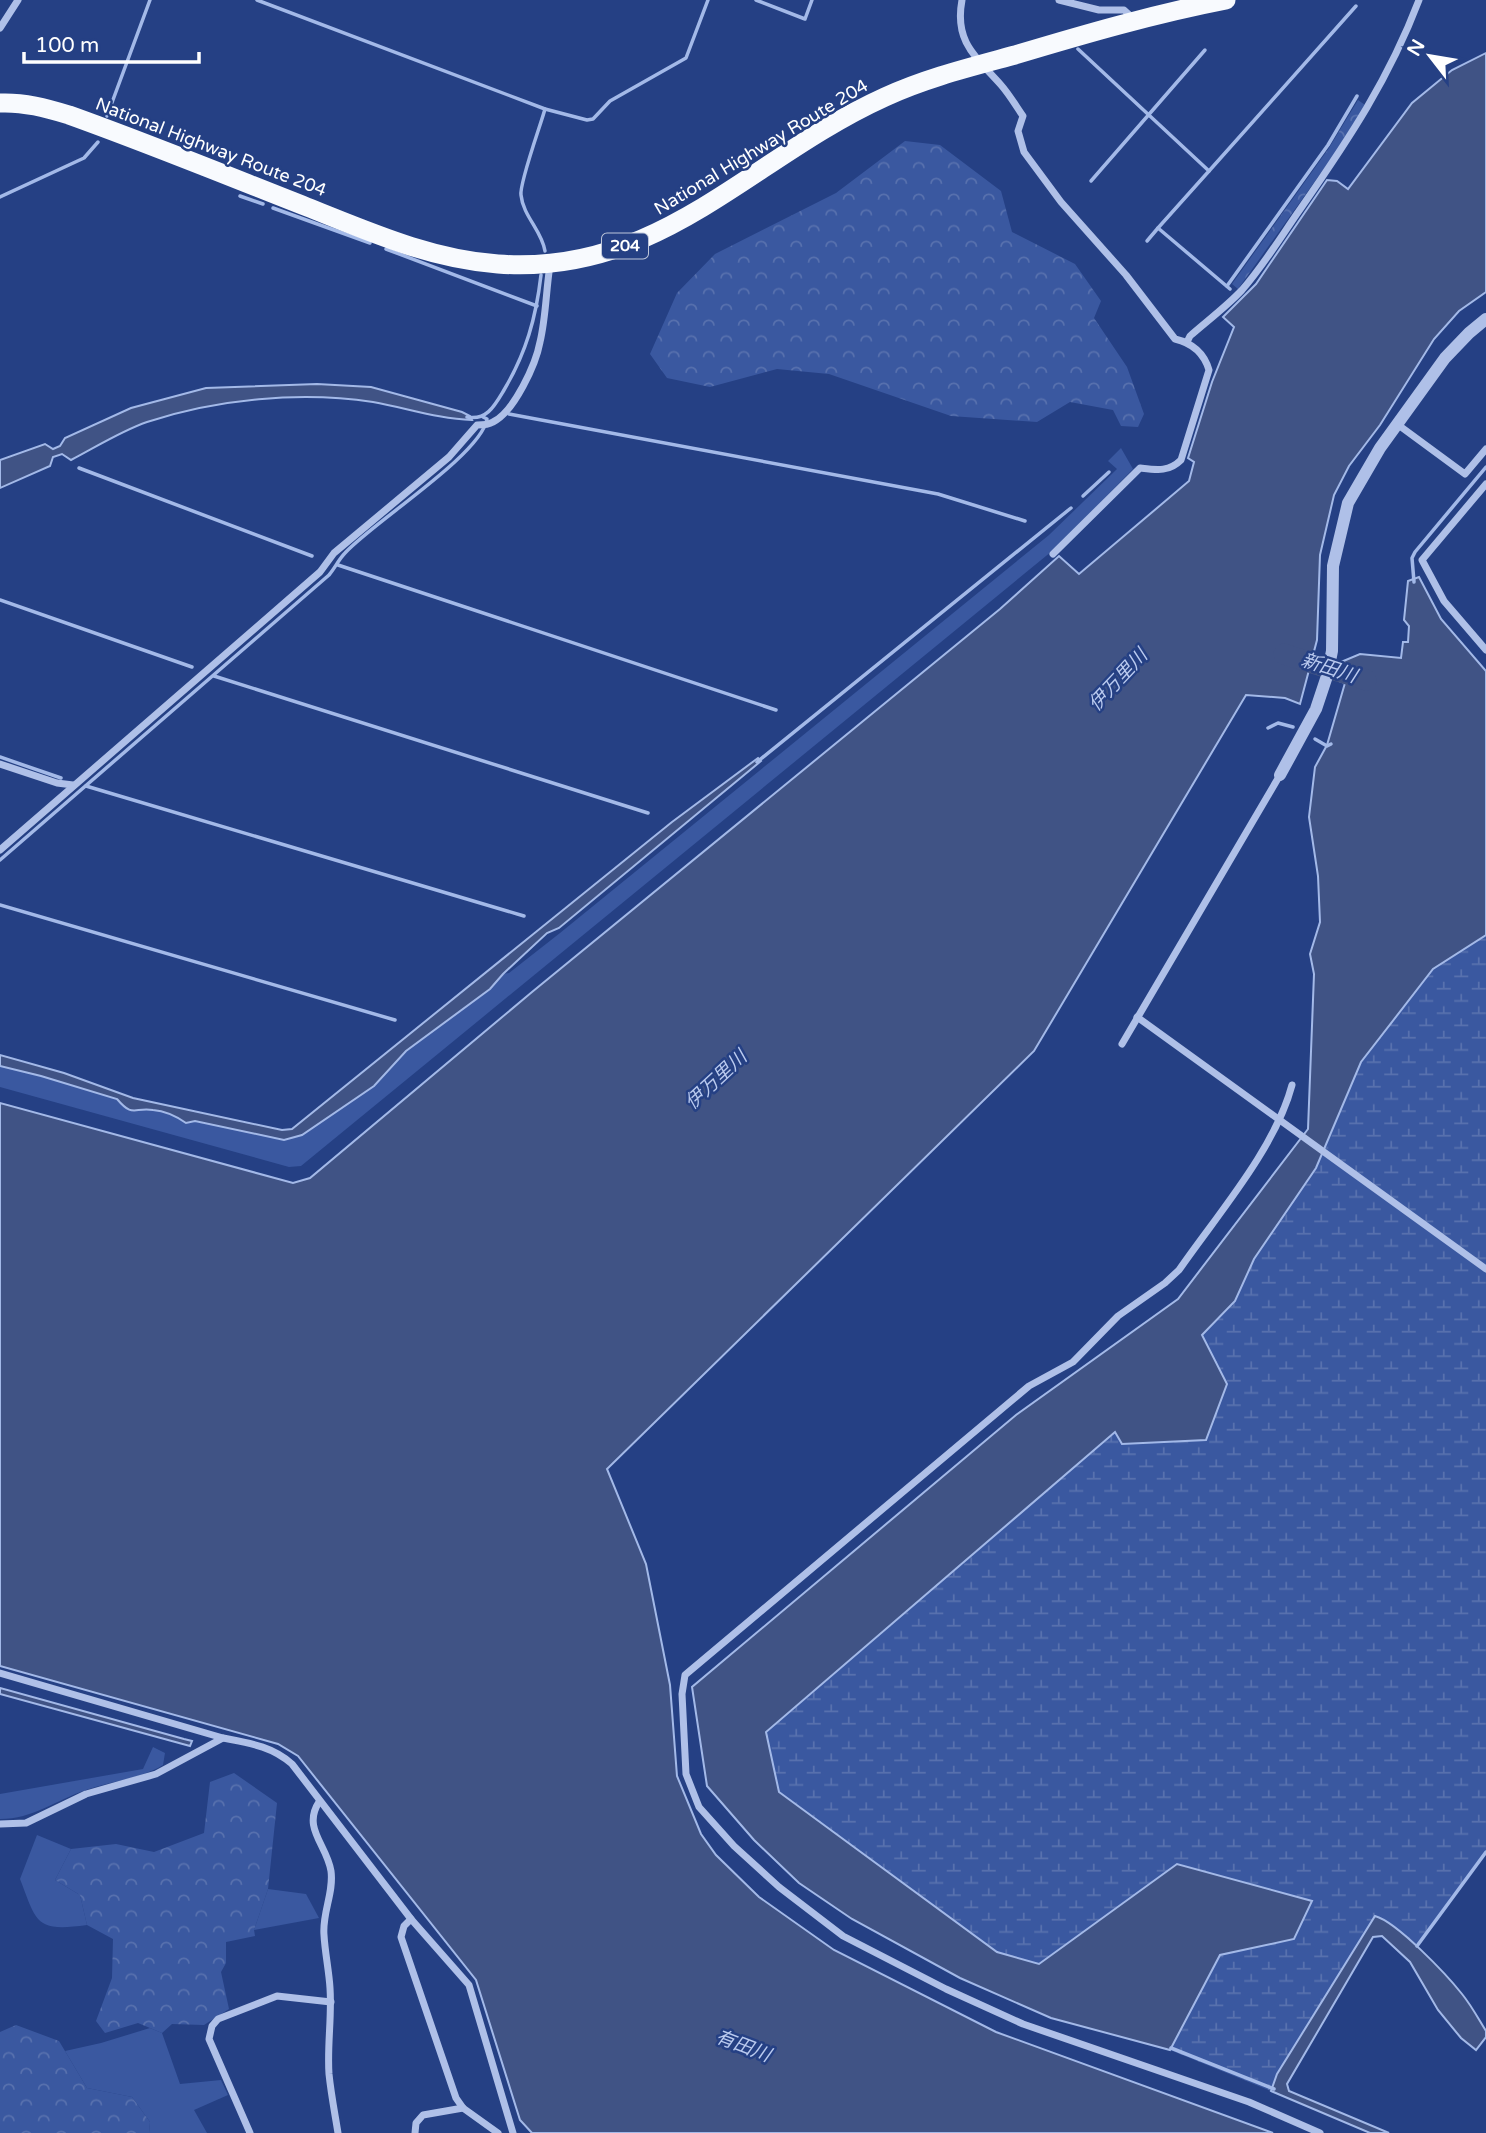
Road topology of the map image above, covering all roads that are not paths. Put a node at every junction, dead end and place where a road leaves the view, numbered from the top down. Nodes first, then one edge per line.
1 (19, 0) edge
2 (962, 0) edge
3 (1059, 0) edge
4 (1226, 0) edge
5 (1419, 0) edge
6 (1135, 20) junction
7 (0, 28) edge
8 (980, 65) junction
9 (0, 103) edge
10 (550, 264) junction
11 (1486, 319) edge
12 (1187, 342) junction
13 (1397, 424) junction
14 (1486, 449) edge
15 (1486, 484) edge
16 (1053, 554) dead end
17 (1486, 650) edge
18 (0, 764) edge
19 (1280, 775) joint
20 (73, 785) junction
21 (0, 850) edge
22 (1138, 1017) junction
23 (1122, 1044) dead end
24 (1292, 1084) dead end
25 (1280, 1122) junction
26 (1486, 1269) edge
27 (0, 1673) edge
28 (223, 1738) junction
29 (320, 1802) junction
30 (0, 1824) edge
31 (411, 1919) junction
32 (331, 2002) junction
33 (463, 2108) junction
34 (250, 2133) edge
35 (338, 2133) edge
36 (415, 2133) edge
37 (498, 2133) edge
38 (513, 2133) edge
39 (1320, 2133) edge

1 - 7 street
2 - 8 street
3 - 6 street
4 - 6 highway, National Highway Route 204 / 204
5 - 12 street
6 - 8 highway, National Highway Route 204 / 204
8 - 10 highway, National Highway Route 204 / 204
8 - 12 street
9 - 10 highway, National Highway Route 204 / 204
10 - 20 street
11 - 13 street
12 - 16 street
13 - 14 street
13 - 19 street
15 - 17 street
18 - 20 street
19 - 22 street
20 - 21 street
22 - 23 street
22 - 25 street
24 - 25 street
25 - 26 street
25 - 39 street
27 - 28 street
28 - 29 street
28 - 30 street
29 - 31 street
29 - 32 street
31 - 33 street
31 - 38 street
32 - 34 street
32 - 35 street
33 - 36 street
33 - 37 street

